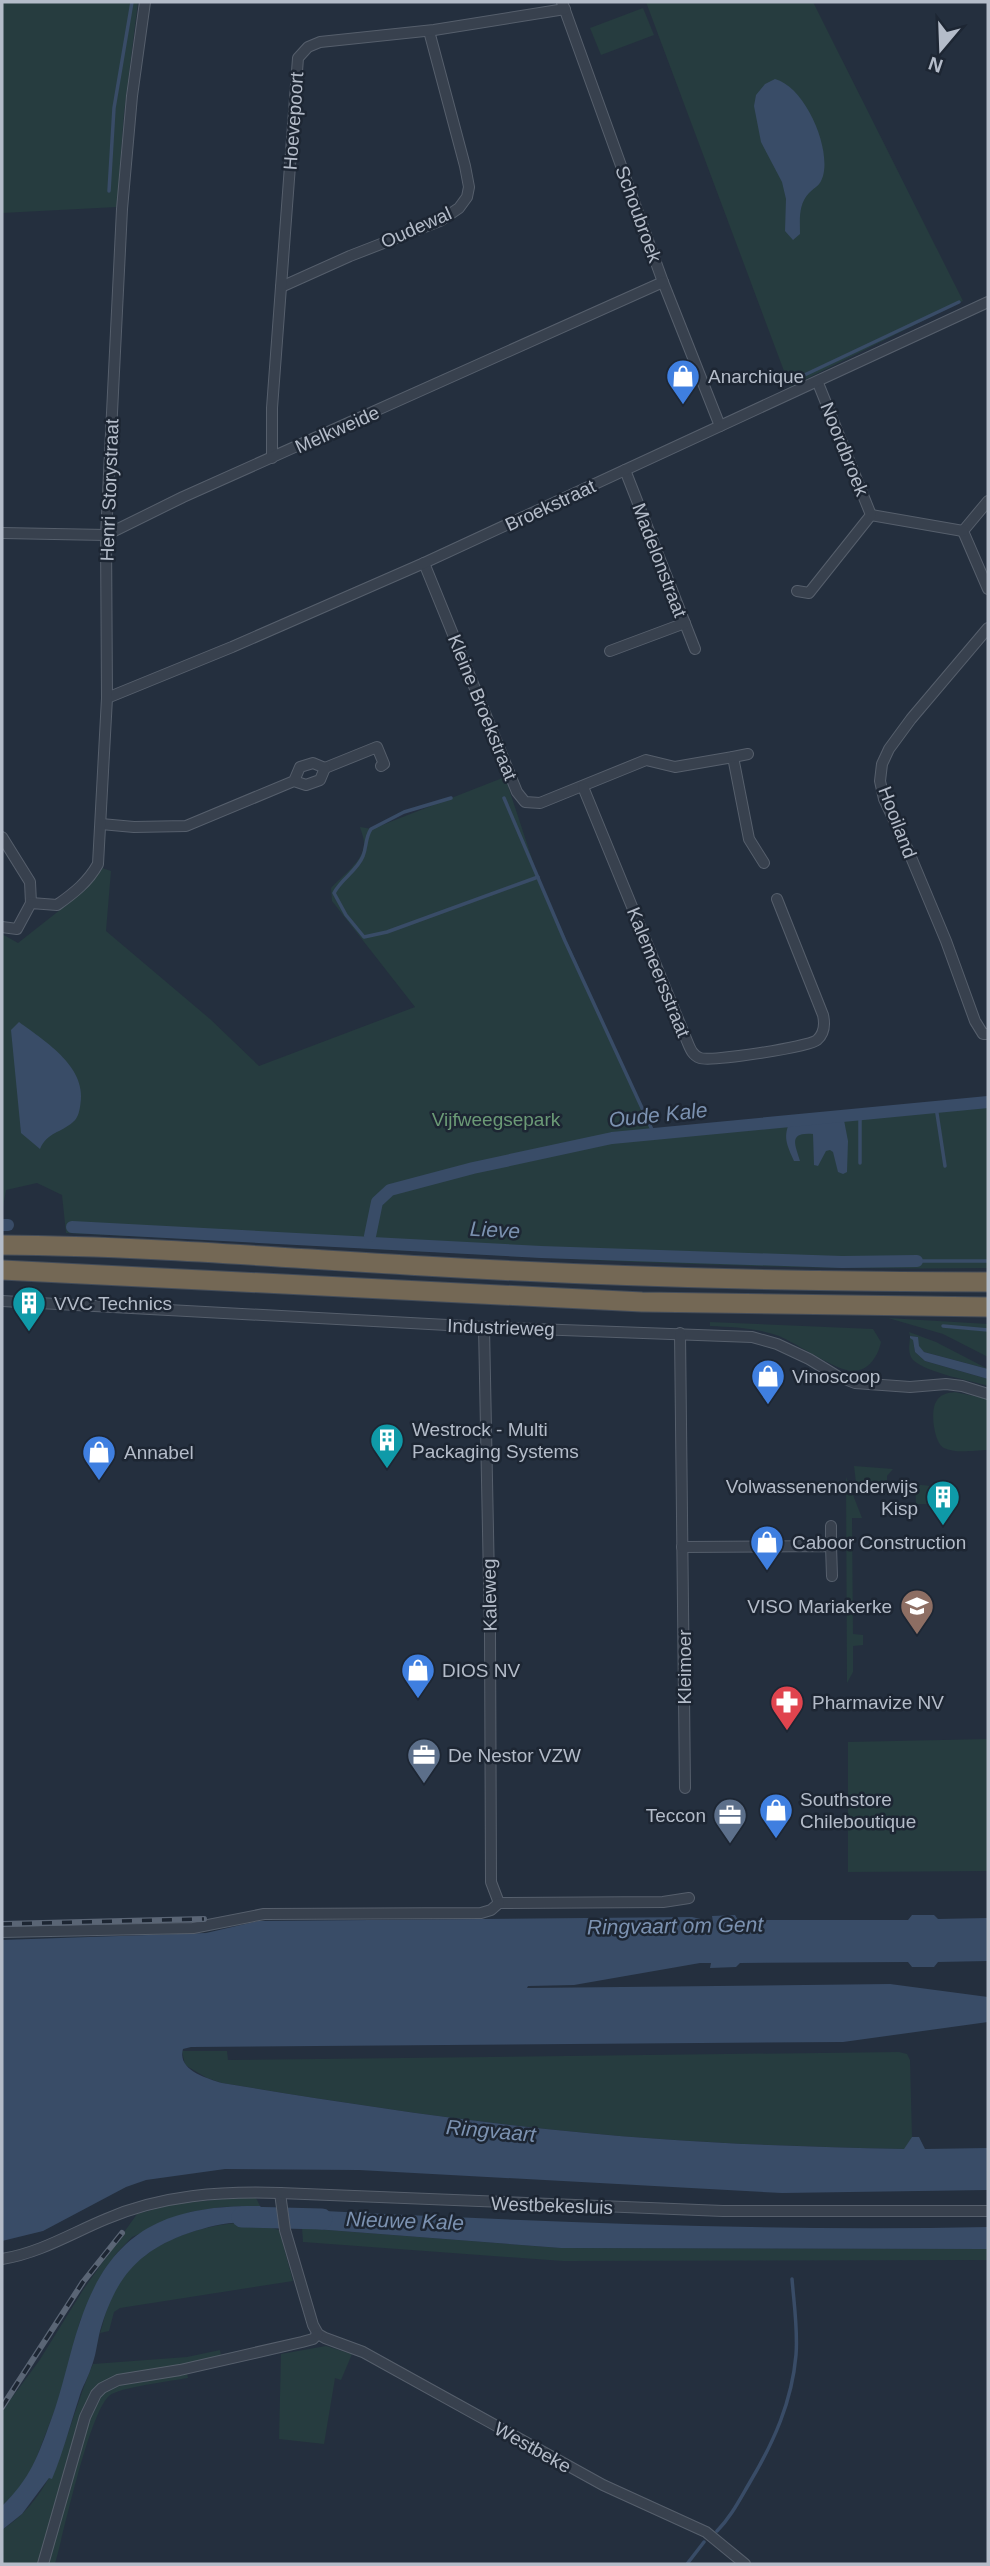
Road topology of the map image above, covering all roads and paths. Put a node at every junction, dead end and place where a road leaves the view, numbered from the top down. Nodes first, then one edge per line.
1 (145, 2) edge
2 (564, 6) edge
3 (429, 31) junction
4 (663, 282) junction
5 (281, 287) junction
6 (988, 302) edge
7 (818, 383) junction
8 (720, 426) junction
9 (272, 458) junction
10 (625, 470) junction
11 (988, 501) edge
12 (871, 515) junction
13 (963, 531) junction
14 (2, 533) edge
15 (106, 535) junction
16 (424, 563) junction
17 (988, 589) edge
18 (806, 595) dead end
19 (685, 623) junction
20 (988, 628) edge
21 (695, 649) dead end
22 (610, 651) dead end
23 (107, 698) junction
24 (748, 754) dead end
25 (733, 757) junction
26 (381, 766) dead end
27 (325, 768) junction
28 (294, 781) junction
29 (583, 787) junction
30 (101, 824) junction
31 (2, 837) edge
32 (764, 863) dead end
33 (777, 898) dead end
34 (31, 903) junction
35 (2, 927) edge
36 (988, 1034) edge
37 (2, 1245) edge
38 (2, 1270) edge
39 (988, 1282) edge
40 (2, 1301) edge
41 (963, 1307) junction
42 (988, 1307) edge
43 (988, 1315) edge
44 (484, 1327) junction
45 (680, 1333) junction
46 (988, 1394) edge
47 (831, 1526) dead end
48 (831, 1546) junction
49 (682, 1547) junction
50 (832, 1576) dead end
51 (685, 1788) dead end
52 (689, 1898) dead end
53 (499, 1903) junction
54 (2, 1932) edge
55 (280, 2198) junction
56 (988, 2211) edge
57 (2, 2259) edge
58 (318, 2334) junction
59 (43, 2564) edge
60 (745, 2564) edge

1 - 15 street, Henri Storystraat
2 - 3 street, Hoevepoort
2 - 4 street, Schoubroek
3 - 5 street, Hoevepoort
3 - 5 street, Oudewal
4 - 8 street, Schoubroek
4 - 9 street, Melkweide
5 - 9 street, Hoevepoort
6 - 7 street, Broekstraat
7 - 8 street, Broekstraat
7 - 12 street, Noordbroek
8 - 10 street, Broekstraat
9 - 15 street, Melkweide
10 - 16 street, Broekstraat
10 - 19 street, Madelonstraat
11 - 13 street
12 - 13 street, Noordbroek
12 - 18 street, Noordbroek
13 - 17 street
14 - 15 street, Melkweide
15 - 23 street, Henri Storystraat
16 - 23 street, Broekstraat
16 - 29 street, Kleine Broekstraat
19 - 21 street, Madelonstraat
19 - 22 street
20 - 36 street, Hooiland
23 - 30 street, Henri Storystraat
24 - 25 street, Kleine Broekstraat
25 - 29 street, Kleine Broekstraat
25 - 32 street
26 - 27 street
27 - 28 street
27 - 28 street
28 - 30 street
29 - 33 street, Kalemeersstraat
30 - 34 street, Henri Storystraat
31 - 34 street
34 - 35 street
37 - 39 highway
38 - 41 highway, Industrieweg
40 - 44 street, Industrieweg
41 - 42 highway, Industrieweg
41 - 43 highway
44 - 45 street, Industrieweg
44 - 53 street, Kaleweg
45 - 46 street, Industrieweg
45 - 49 street, Kleimoer
47 - 48 street
48 - 49 street
48 - 50 street
49 - 51 street, Kleimoer
52 - 53 street
53 - 54 street
55 - 56 street, Westbekesluis
55 - 57 street, Westbekesluis
55 - 58 street
58 - 59 street
58 - 60 street, Westbeke

